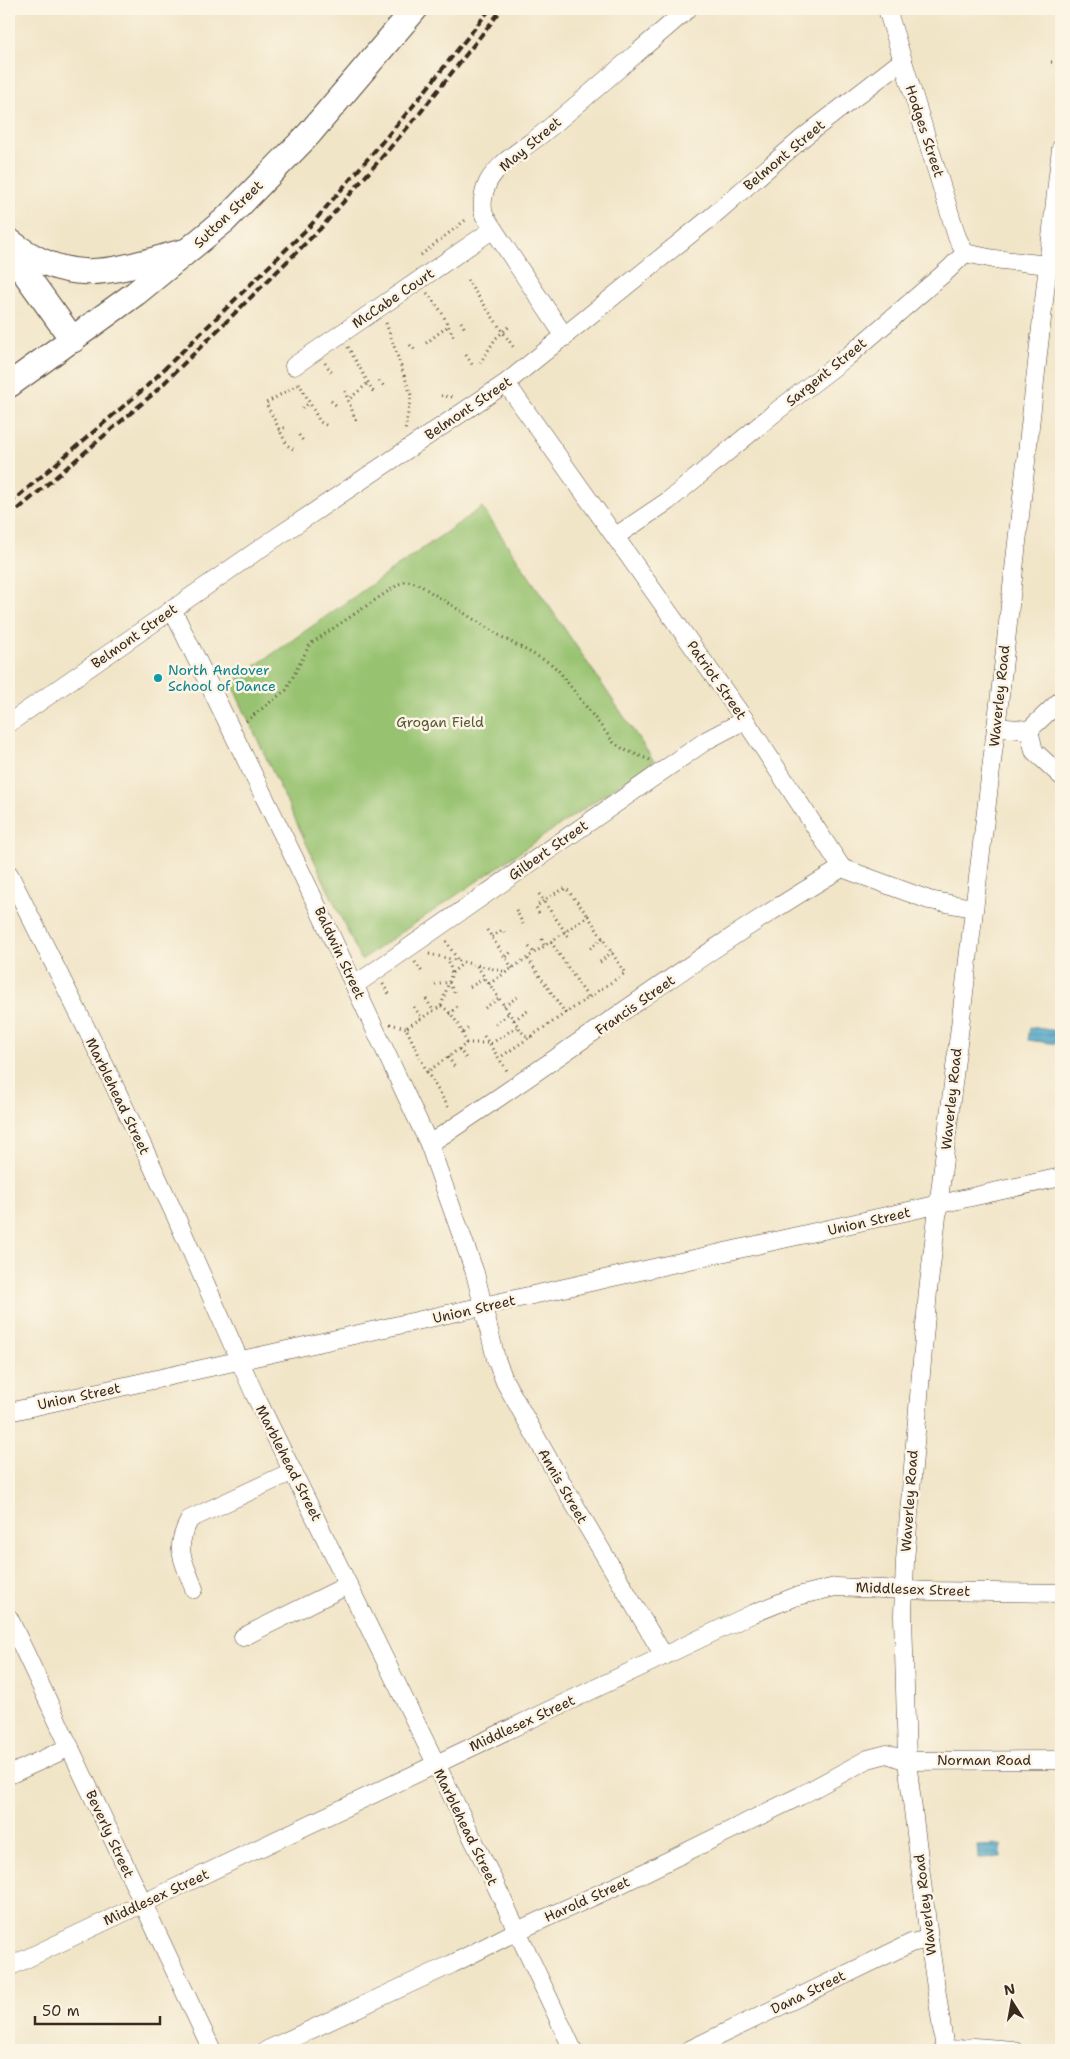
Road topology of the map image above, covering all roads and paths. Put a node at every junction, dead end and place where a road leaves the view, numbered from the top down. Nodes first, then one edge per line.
1 (414, 9) edge
2 (688, 9) edge
3 (887, 9) edge
4 (903, 60) junction
5 (1051, 62) dead end
6 (1056, 62) dead end
7 (1061, 148) edge
8 (473, 216) dead end
9 (492, 230) junction
10 (9, 241) edge
11 (191, 250) junction
12 (9, 251) edge
13 (965, 253) junction
14 (420, 255) dead end
15 (1048, 265) junction
16 (467, 280) dead end
17 (426, 293) dead end
18 (385, 321) dead end
19 (461, 322) dead end
20 (448, 326) junction
21 (510, 326) dead end
22 (465, 329) dead end
23 (502, 332) junction
24 (454, 337) dead end
25 (565, 337) junction
26 (73, 340) junction
27 (426, 342) dead end
28 (410, 345) dead end
29 (347, 347) dead end
30 (514, 348) dead end
31 (416, 351) dead end
32 (466, 355) dead end
33 (324, 363) dead end
34 (480, 363) dead end
35 (294, 366) joint
36 (473, 366) dead end
37 (332, 373) dead end
38 (379, 381) dead end
39 (506, 383) junction
40 (300, 384) junction
41 (367, 384) junction
42 (9, 385) edge
43 (384, 386) dead end
44 (345, 391) dead end
45 (374, 393) dead end
46 (331, 400) dead end
47 (348, 400) junction
48 (310, 403) junction
49 (337, 406) dead end
50 (302, 408) dead end
51 (356, 420) dead end
52 (288, 426) dead end
53 (328, 426) dead end
54 (279, 430) junction
55 (299, 435) dead end
56 (303, 441) dead end
57 (293, 449) dead end
58 (403, 452) junction
59 (616, 536) junction
60 (172, 610) junction
61 (1061, 700) edge
62 (745, 720) junction
63 (9, 723) edge
64 (996, 727) junction
65 (232, 728) junction
66 (1029, 730) junction
67 (660, 772) junction
68 (1061, 776) edge
69 (842, 868) junction
70 (9, 874) edge
71 (539, 894) dead end
72 (544, 901) junction
73 (973, 908) junction
74 (516, 910) dead end
75 (539, 913) dead end
76 (588, 916) junction
77 (523, 924) dead end
78 (487, 930) dead end
79 (565, 932) junction
80 (507, 936) dead end
81 (492, 937) junction
82 (603, 938) junction
83 (542, 939) dead end
84 (570, 939) dead end
85 (551, 942) junction
86 (530, 947) dead end
87 (545, 947) junction
88 (590, 948) dead end
89 (512, 951) dead end
90 (612, 952) junction
91 (426, 953) dead end
92 (534, 954) junction
93 (506, 957) junction
94 (448, 959) junction
95 (528, 959) junction
96 (415, 961) dead end
97 (463, 962) junction
98 (600, 962) dead end
99 (477, 966) junction
100 (513, 969) junction
101 (422, 972) dead end
102 (507, 972) junction
103 (452, 973) junction
104 (485, 978) junction
105 (449, 982) junction
106 (383, 983) dead end
107 (435, 984) dead end
108 (489, 984) junction
109 (355, 985) junction
110 (470, 987) dead end
111 (389, 994) dead end
112 (455, 994) dead end
113 (519, 996) dead end
114 (499, 998) junction
115 (426, 999) dead end
116 (589, 999) junction
117 (441, 1006) junction
118 (504, 1006) junction
119 (414, 1007) dead end
120 (457, 1007) dead end
121 (484, 1008) dead end
122 (433, 1010) junction
123 (529, 1010) dead end
124 (509, 1013) junction
125 (449, 1014) junction
126 (566, 1014) junction
127 (421, 1018) junction
128 (514, 1020) junction
129 (496, 1024) dead end
130 (518, 1026) junction
131 (470, 1027) dead end
132 (463, 1032) junction
133 (524, 1035) junction
134 (484, 1036) dead end
135 (532, 1037) junction
136 (488, 1042) junction
137 (466, 1043) junction
138 (520, 1045) junction
139 (460, 1049) junction
140 (448, 1057) junction
141 (499, 1058) junction
142 (468, 1061) dead end
143 (456, 1069) dead end
144 (427, 1072) junction
145 (510, 1074) dead end
146 (452, 1114) dead end
147 (429, 1144) junction
148 (1061, 1177) edge
149 (939, 1205) junction
150 (485, 1306) junction
151 (241, 1360) junction
152 (9, 1412) edge
153 (293, 1471) junction
154 (348, 1585) junction
155 (194, 1588) dead end
156 (904, 1590) junction
157 (1061, 1593) edge
158 (9, 1618) edge
159 (243, 1637) dead end
160 (664, 1656) junction
161 (70, 1747) junction
162 (1061, 1760) edge
163 (907, 1761) junction
164 (435, 1765) junction
165 (9, 1776) edge
166 (143, 1904) junction
167 (516, 1931) junction
168 (929, 1938) junction
169 (9, 1967) edge
170 (212, 2050) edge
171 (267, 2050) edge
172 (573, 2050) edge
173 (689, 2050) edge
174 (946, 2050) edge
175 (956, 2050) edge
176 (1014, 2050) edge

1 - 11 highway, Sutton Street
2 - 9 street, May Street
3 - 4 street, Hodges Street
4 - 13 street, Hodges Street
4 - 25 street, Belmont Street
5 - 6 path
7 - 15 street, Waverley Road
8 - 14 path
9 - 25 street, May Street
9 - 35 street, McCabe Court
10 - 11 highway
11 - 26 highway, Sutton Street
12 - 26 highway
13 - 15 street
13 - 59 street, Sargent Street
15 - 64 street, Waverley Road
16 - 23 path
17 - 20 path
18 - 58 path
19 - 22 path
20 - 24 path
20 - 27 path
21 - 23 path
23 - 30 path
23 - 34 path
25 - 39 street, Belmont Street
26 - 42 highway, Sutton Street
28 - 31 path
29 - 41 path
32 - 36 path
33 - 37 path
35 - 40 path
38 - 43 path
39 - 58 street, Belmont Street
39 - 59 street, Patriot Street
40 - 48 path
40 - 54 path
41 - 45 path
41 - 47 path
44 - 47 path
46 - 49 path
47 - 51 path
48 - 50 path
48 - 53 path
52 - 54 path
54 - 57 path
55 - 56 path
58 - 60 street, Belmont Street
59 - 62 street, Patriot Street
60 - 63 street, Belmont Street
60 - 65 street, Baldwin Street
61 - 66 street
62 - 67 street, Gilbert Street
62 - 69 street, Patriot Street
64 - 66 street
64 - 73 street, Waverley Road
65 - 67 path
65 - 109 street, Baldwin Street
66 - 68 street
67 - 109 street, Gilbert Street
69 - 73 street
69 - 147 street, Francis Street
70 - 151 street, Marblehead Street
71 - 72 path
72 - 75 path
72 - 76 path
72 - 79 path
73 - 149 street, Waverley Road
74 - 77 path
76 - 79 path
76 - 82 path
78 - 81 path
79 - 84 path
79 - 85 path
80 - 81 path
81 - 93 path
82 - 88 path
82 - 90 path
83 - 87 path
85 - 87 path
85 - 116 path
86 - 92 path
87 - 92 path
89 - 93 path
90 - 98 path
90 - 116 path
91 - 94 path
92 - 95 path
93 - 100 path
94 - 97 path
94 - 103 path
95 - 100 path
95 - 126 path
96 - 101 path
97 - 99 path
97 - 103 path
99 - 102 path
99 - 104 path
100 - 102 path
102 - 108 path
103 - 105 path
104 - 108 path
104 - 110 path
105 - 107 path
105 - 112 path
105 - 117 path
106 - 111 path
108 - 114 path
109 - 147 street, Baldwin Street
113 - 118 path
114 - 118 path
114 - 121 path
115 - 122 path
116 - 126 path
117 - 122 path
117 - 125 path
118 - 124 path
119 - 127 path
120 - 125 path
122 - 127 path
123 - 128 path
124 - 128 path
124 - 129 path
125 - 132 path
126 - 135 path
127 - 144 path
128 - 130 path
130 - 133 path
130 - 136 path
131 - 132 path
132 - 137 path
133 - 135 path
133 - 138 path
134 - 136 path
135 - 138 path
136 - 137 path
136 - 141 path
137 - 139 path
138 - 141 path
139 - 140 path
139 - 142 path
140 - 143 path
140 - 144 path
141 - 145 path
144 - 146 path
147 - 150 street, Baldwin Street
148 - 149 street, Union Street
149 - 150 street, Union Street
149 - 156 street, Waverley Road
150 - 151 street, Union Street
150 - 160 street, Annis Street
151 - 152 street, Union Street
151 - 153 street, Marblehead Street
153 - 154 street, Marblehead Street
153 - 155 street
154 - 159 street
154 - 164 street, Marblehead Street
156 - 157 street, Middlesex Street
156 - 160 street, Middlesex Street
156 - 163 street, Waverley Road
158 - 161 street, Beverly Street
160 - 164 street, Middlesex Street
161 - 165 street
161 - 166 street, Beverly Street
162 - 163 street, Norman Road
163 - 167 street, Harold Street
163 - 168 street, Waverley Road
164 - 166 street, Middlesex Street
164 - 167 street, Marblehead Street
166 - 169 street, Middlesex Street
166 - 170 street, Beverly Street
167 - 171 street, Harold Street
167 - 172 street, Marblehead Street
168 - 173 street, Dana Street
168 - 174 street, Waverley Road
175 - 176 street

